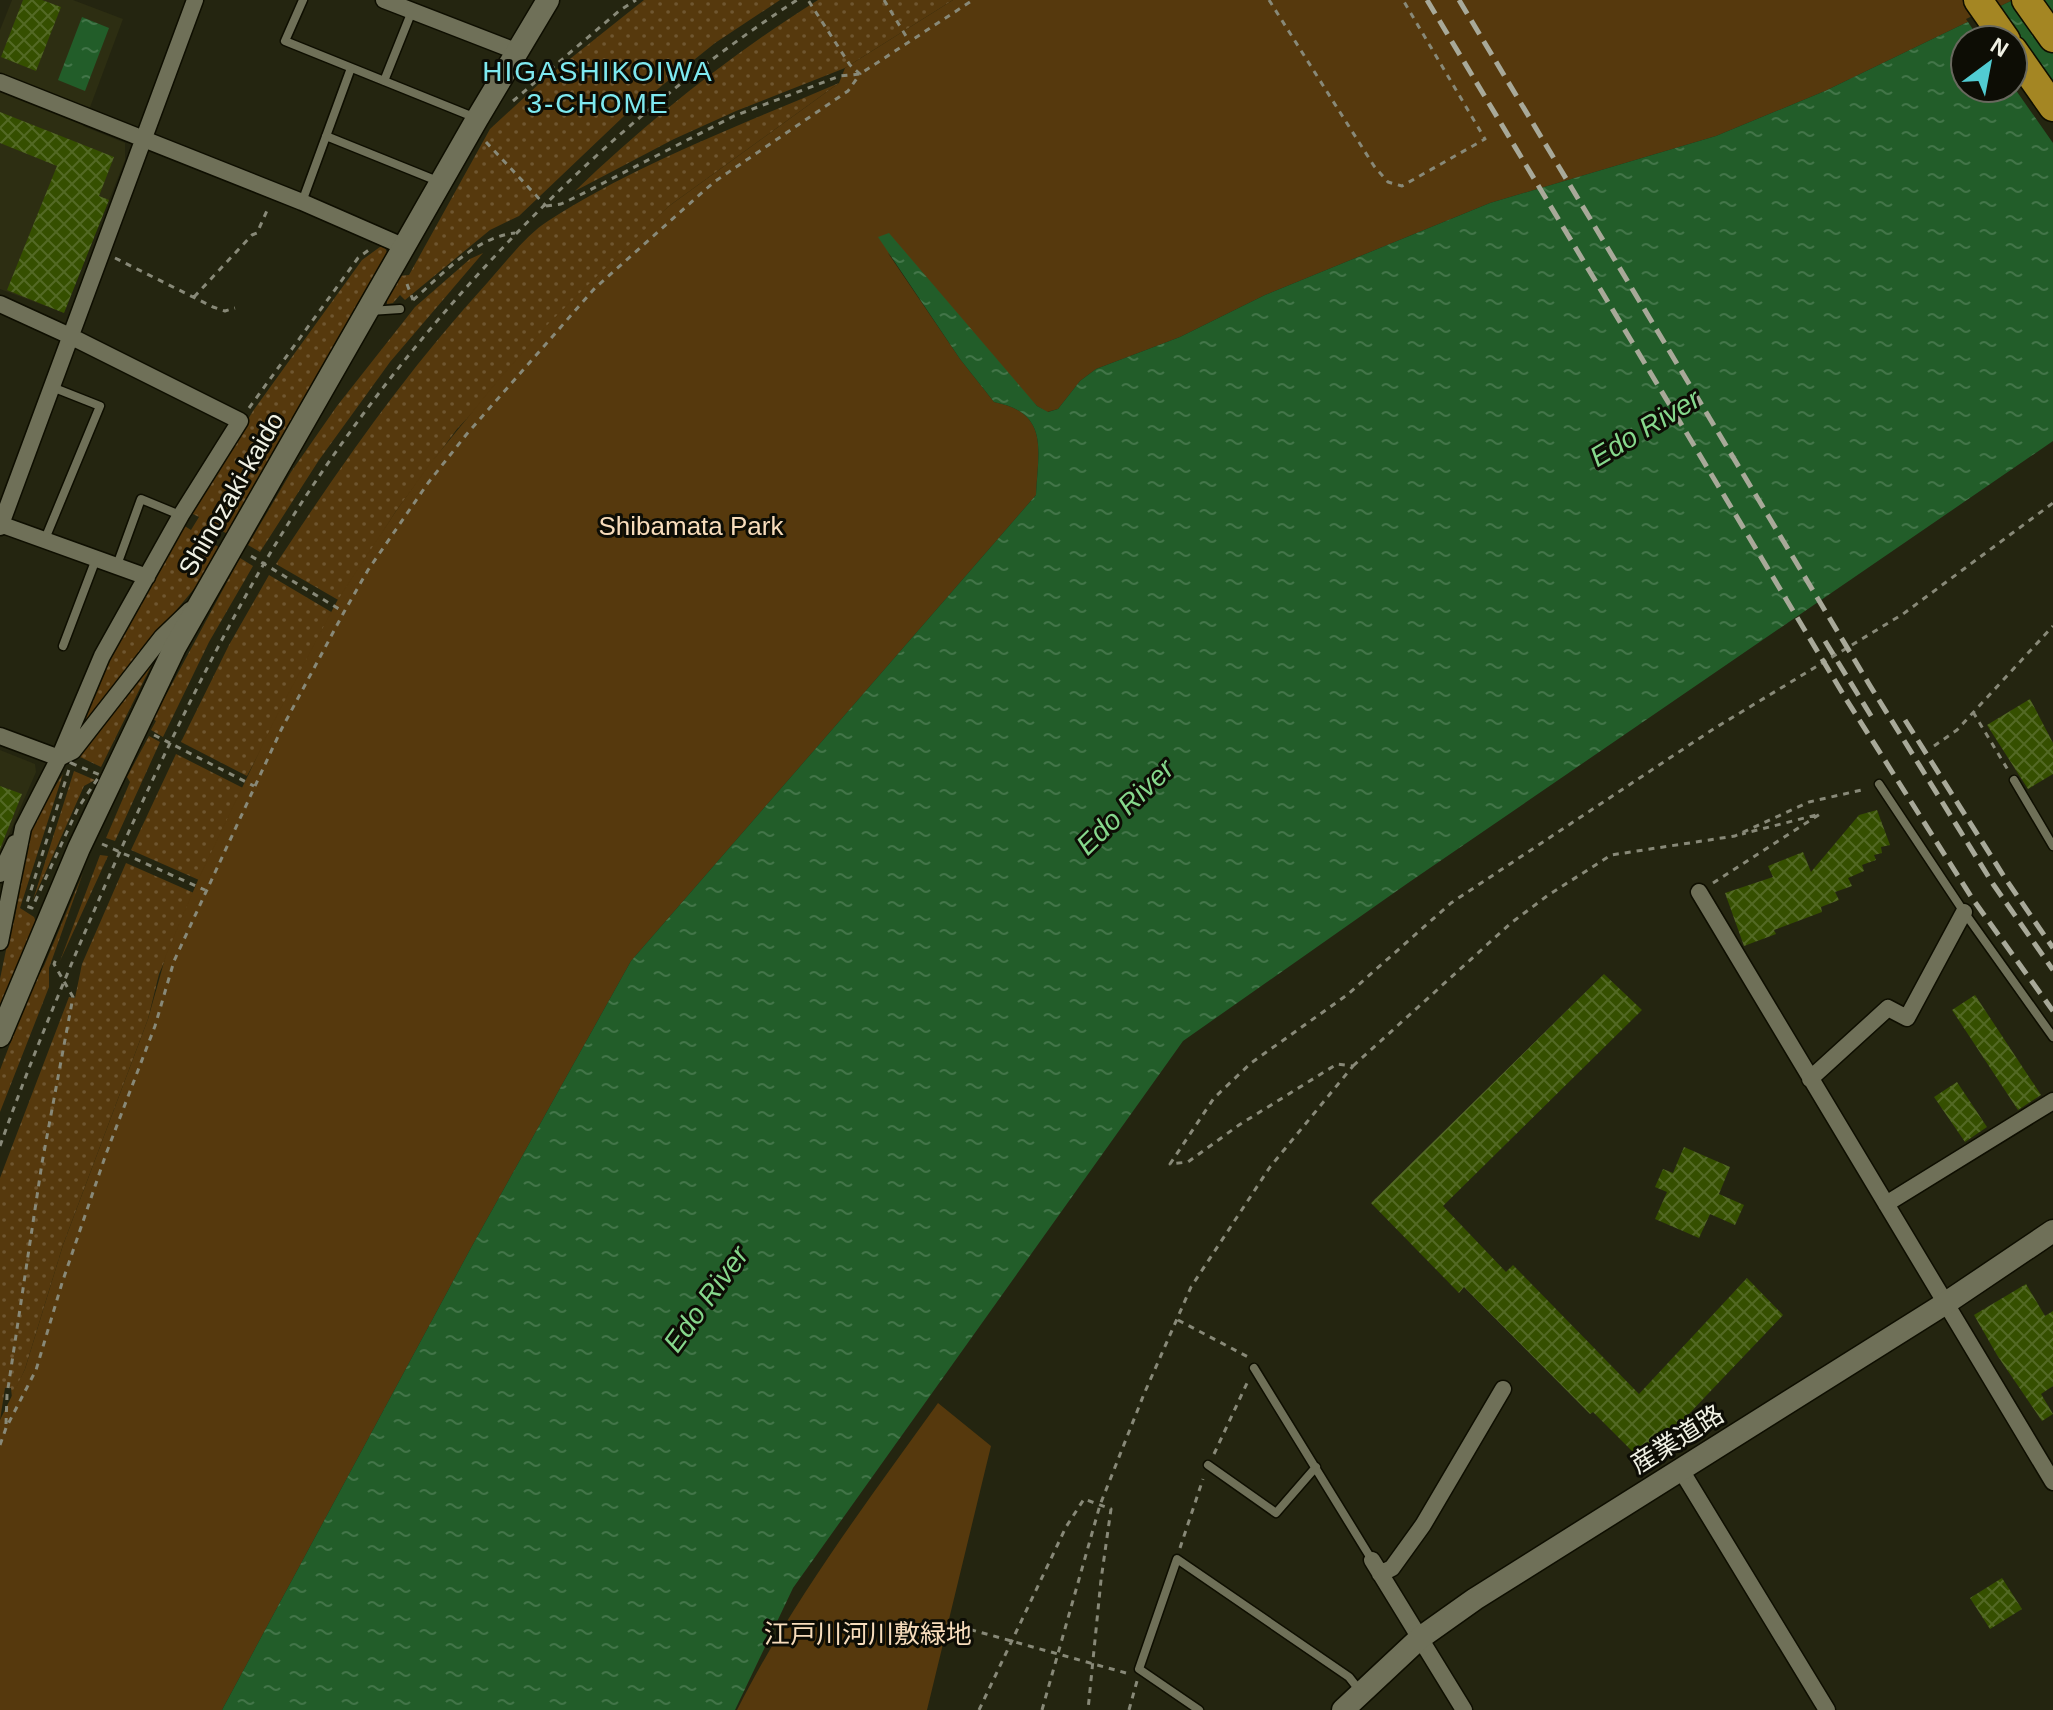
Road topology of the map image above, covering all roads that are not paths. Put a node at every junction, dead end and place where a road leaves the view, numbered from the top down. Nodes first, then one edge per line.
1 (195, 0) edge
2 (303, 0) edge
3 (384, 0) edge
4 (548, 0) edge
5 (1978, 0) edge
6 (2026, 0) edge
7 (414, 5) edge
8 (1995, 24) edge
9 (2053, 38) edge
10 (518, 52) junction
11 (351, 68) junction
12 (2029, 73) edge
13 (384, 81) junction
14 (0, 82) edge
15 (2053, 107) edge
16 (479, 128) junction
17 (326, 136) junction
18 (142, 138) junction
19 (441, 182) junction
20 (302, 202) junction
21 (405, 247) junction
22 (0, 304) edge
23 (400, 309) road end
24 (369, 311) junction
25 (70, 336) junction
26 (52, 386) junction
27 (181, 515) junction
28 (0, 525) edge
29 (45, 539) junction
30 (97, 558) junction
31 (117, 565) junction
32 (147, 577) junction
33 (204, 596) junction
34 (63, 646) dead end
35 (0, 736) edge
36 (65, 760) junction
37 (2014, 780) road end
38 (1879, 784) road end
39 (23, 828) junction
40 (2053, 846) edge
41 (0, 874) edge
42 (1699, 892) road end
43 (1964, 912) junction
44 (0, 942) edge
45 (0, 1036) edge
46 (2053, 1037) edge
47 (1810, 1079) junction
48 (2053, 1101) edge
49 (1886, 1204) junction
50 (2053, 1231) edge
51 (1946, 1303) junction
52 (1254, 1368) dead end
53 (1503, 1389) dead end
54 (1208, 1465) dead end
55 (1316, 1467) junction
56 (1681, 1470) junction
57 (2053, 1482) edge
58 (1376, 1567) junction
59 (1420, 1638) junction
60 (1361, 1691) junction
61 (1199, 1710) edge
62 (1343, 1710) edge
63 (1464, 1710) edge
64 (1827, 1710) edge

1 - 18 street
2 - 11 lane
3 - 7 street
4 - 10 main road, Shinozaki-kaido
5 - 8 highway
6 - 9 highway
7 - 10 street
7 - 13 lane
10 - 16 main road, Shinozaki-kaido
11 - 13 lane
11 - 17 lane
12 - 15 highway
13 - 16 lane
14 - 18 street
16 - 19 main road, Shinozaki-kaido
17 - 19 lane
17 - 20 lane
18 - 20 street
18 - 25 street
19 - 21 main road, Shinozaki-kaido
20 - 21 street
21 - 24 main road, Shinozaki-kaido
22 - 25 street
23 - 24 lane
24 - 33 main road, Shinozaki-kaido
25 - 26 street
25 - 27 street
26 - 28 street
26 - 29 lane
27 - 31 lane
27 - 32 street
28 - 29 street
29 - 30 street
30 - 31 street
30 - 34 lane
31 - 32 street
32 - 36 street
33 - 36 street
33 - 45 main road, Shinozaki-kaido
35 - 36 street
36 - 39 street
37 - 40 lane
38 - 43 lane
39 - 41 street
39 - 44 street
42 - 47 street
43 - 46 lane
43 - 47 street
47 - 49 street
48 - 49 street
49 - 51 street
50 - 51 main road, 産業道路
51 - 56 main road, 産業道路
51 - 57 street
52 - 55 lane
53 - 58 street
54 - 55 lane
55 - 58 lane
56 - 59 main road, 産業道路
56 - 64 street
58 - 59 street
59 - 60 main road, 産業道路
59 - 63 street
60 - 61 lane
60 - 62 main road, 産業道路

